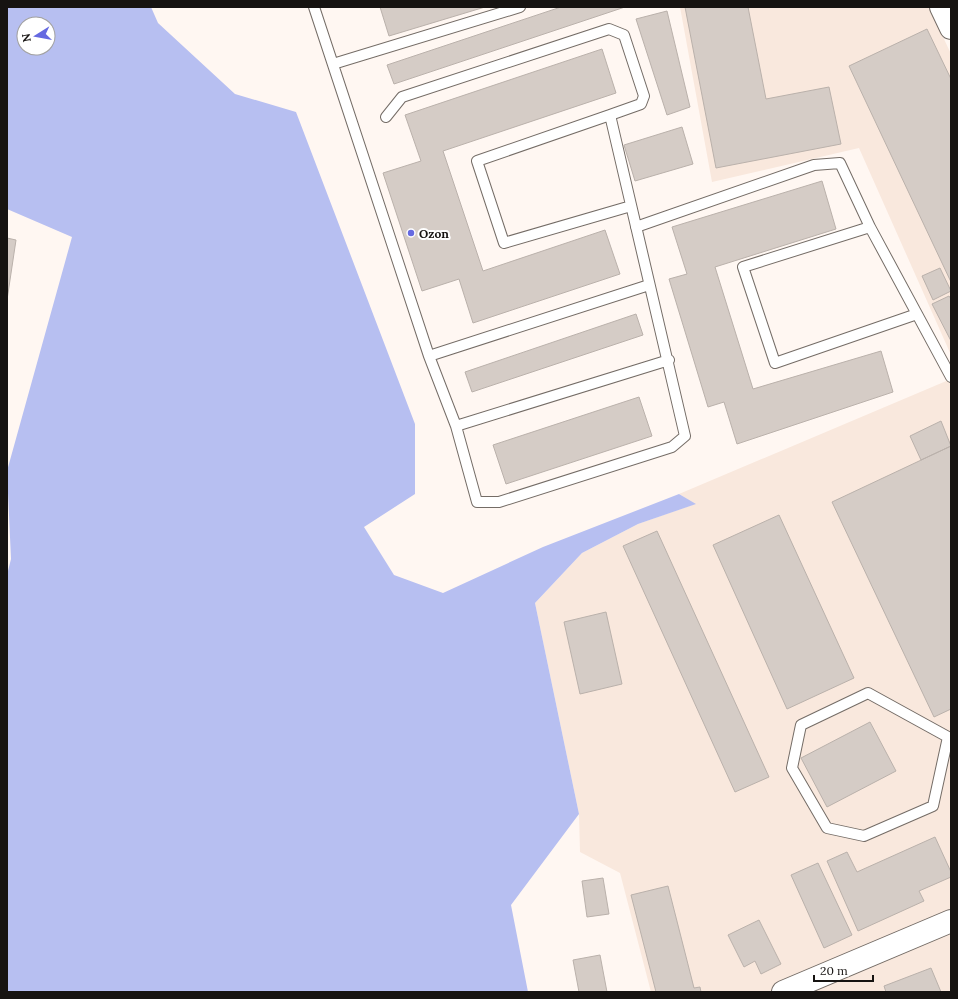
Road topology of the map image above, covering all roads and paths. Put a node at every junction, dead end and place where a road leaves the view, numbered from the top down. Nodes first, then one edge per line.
1 (314, 7) edge
2 (520, 7) edge
3 (944, 8) edge
4 (951, 28) edge
5 (333, 64) junction
6 (610, 115) junction
7 (386, 117) dead end
8 (631, 206) junction
9 (636, 227) junction
10 (870, 227) junction
11 (649, 285) junction
12 (917, 314) junction
13 (429, 356) junction
14 (669, 360) junction
15 (951, 377) edge
16 (456, 426) junction
17 (950, 736) edge
18 (951, 921) edge
19 (783, 992) edge

1 - 5 lane
2 - 5 lane
3 - 4 street
5 - 13 lane
6 - 7 lane
6 - 8 lane
6 - 8 lane
8 - 9 lane
9 - 10 lane
9 - 11 lane
10 - 12 lane
10 - 12 lane
11 - 13 lane
11 - 14 lane
12 - 15 lane
13 - 16 lane
14 - 16 lane
14 - 16 lane
17 - 17 lane
18 - 19 street

